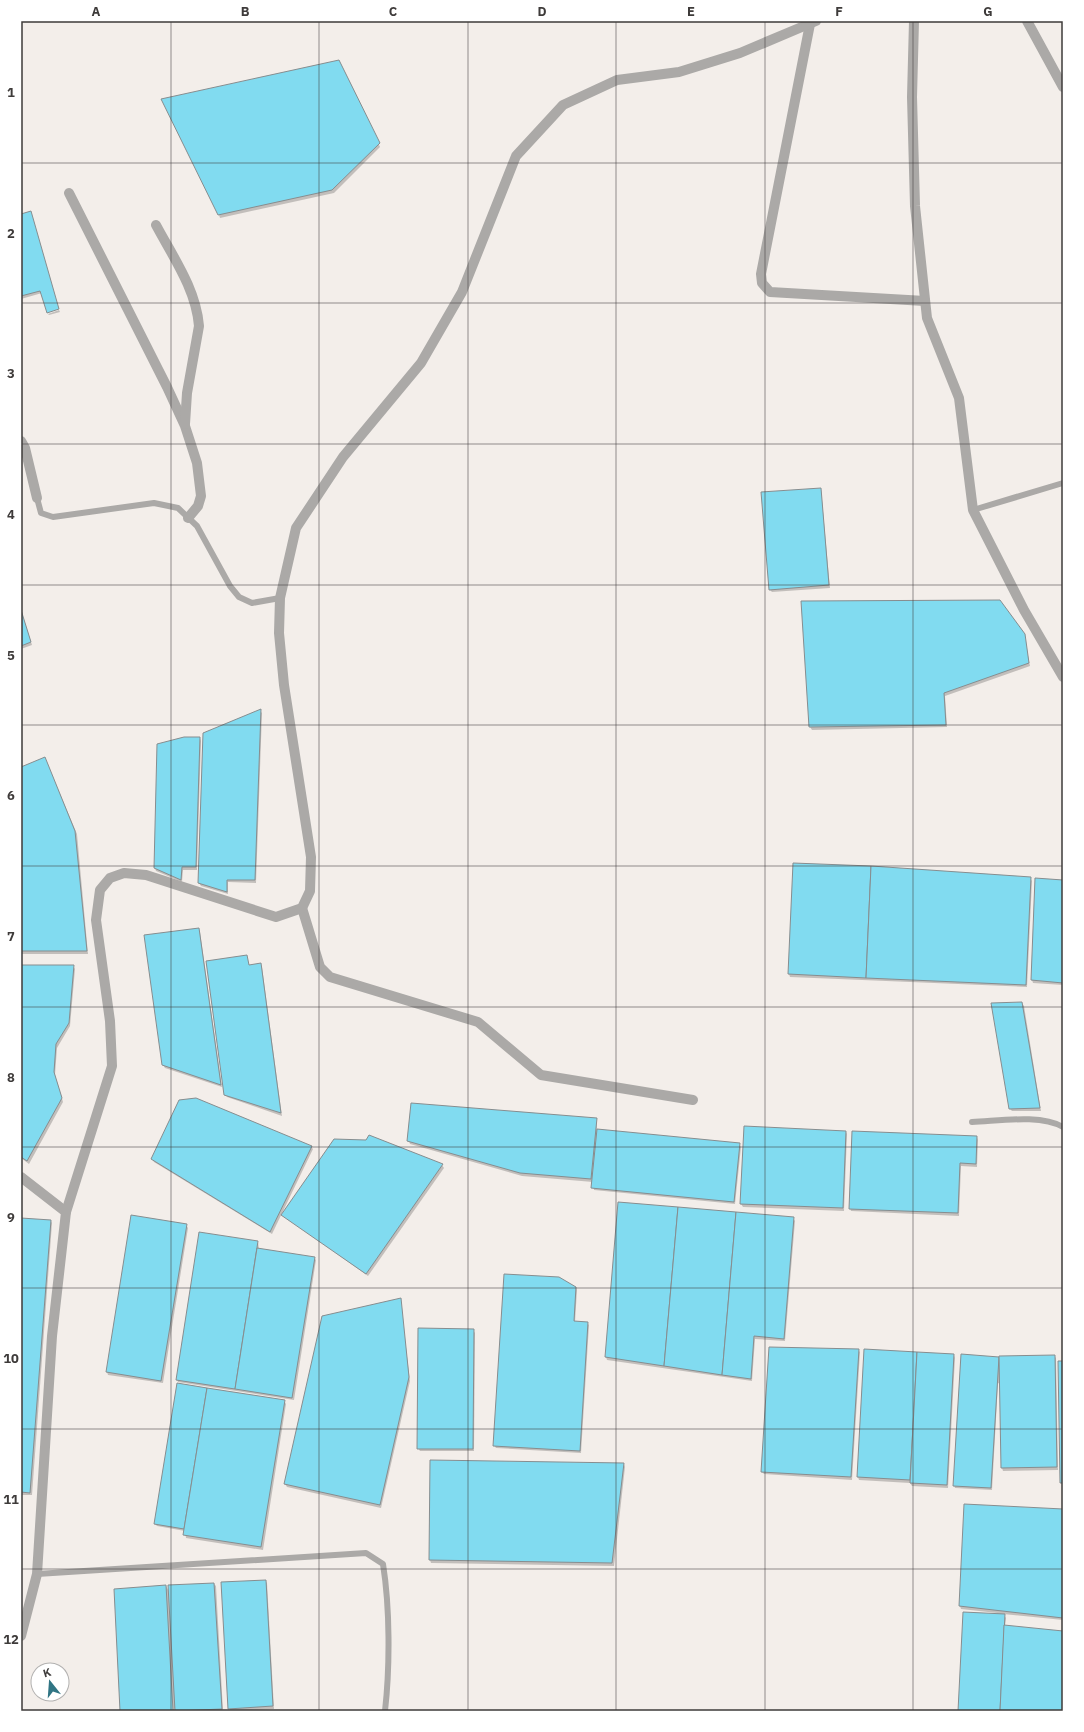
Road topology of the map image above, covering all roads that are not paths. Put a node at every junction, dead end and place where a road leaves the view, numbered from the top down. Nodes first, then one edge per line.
1 (914, 21) edge
2 (1027, 21) edge
3 (813, 22) edge
4 (1063, 88) edge
5 (69, 193) dead end
6 (156, 225) dead end
7 (925, 301) junction
8 (185, 426) junction
9 (21, 441) edge
10 (1063, 483) edge
11 (37, 498) joint
12 (973, 510) junction
13 (188, 518) junction
14 (280, 598) junction
15 (1063, 677) edge
16 (302, 908) junction
17 (693, 1100) dead end
18 (972, 1122) dead end
19 (1063, 1127) edge
20 (21, 1177) edge
21 (66, 1212) junction
22 (37, 1574) junction
23 (21, 1636) edge
24 (385, 1711) edge

1 - 7 street
2 - 4 street
3 - 7 street
3 - 14 street
5 - 8 street
6 - 8 street
7 - 12 street
8 - 13 street
9 - 11 street
10 - 12 lane
11 - 13 lane
12 - 15 street
13 - 14 lane
14 - 16 street
16 - 17 street
16 - 21 street
18 - 19 lane
20 - 21 street
21 - 22 street
22 - 23 street
22 - 24 lane

